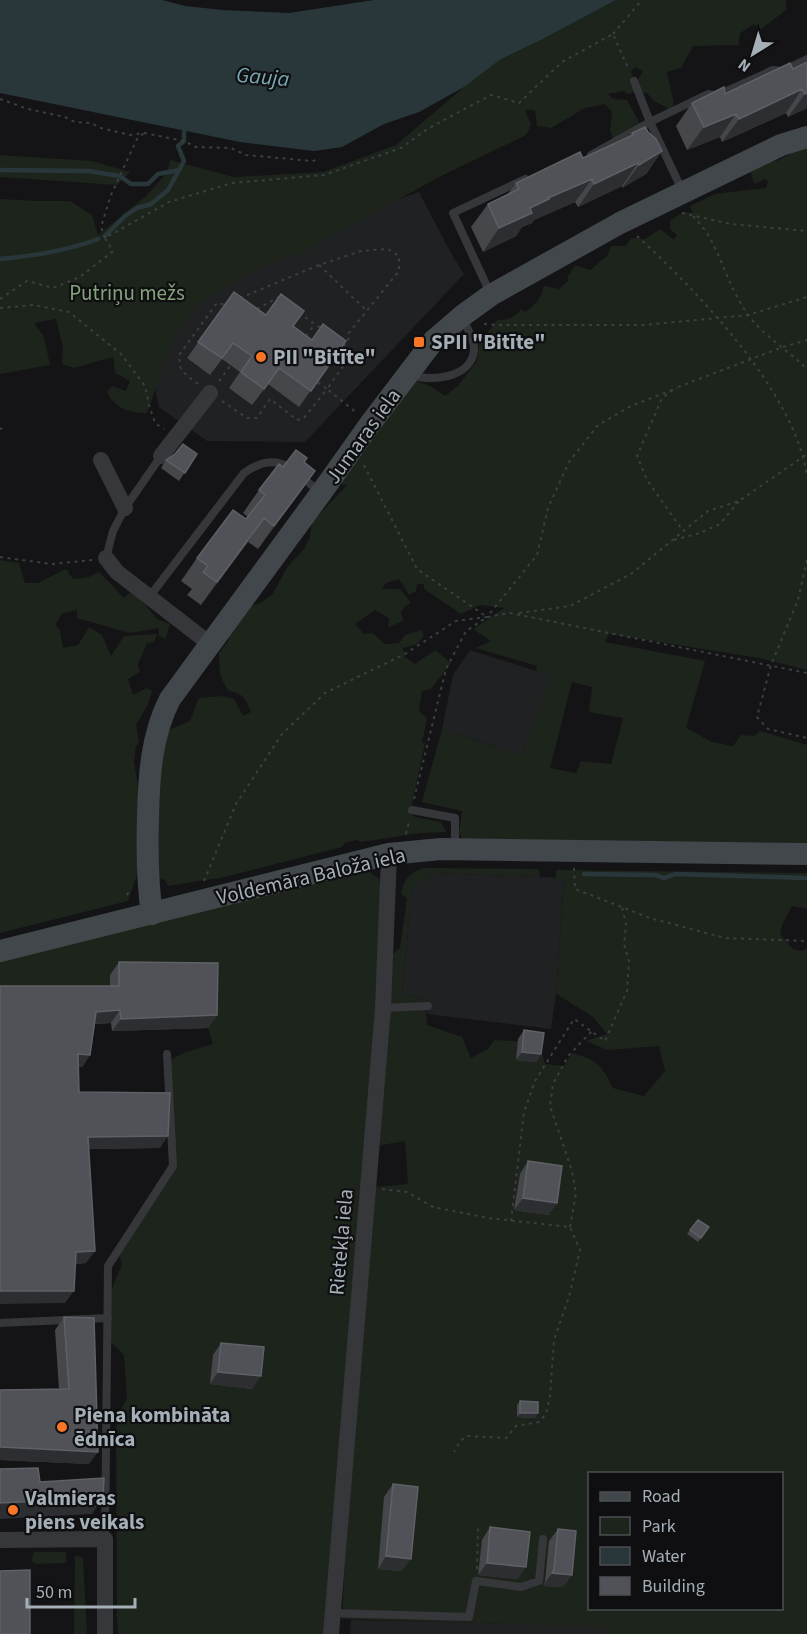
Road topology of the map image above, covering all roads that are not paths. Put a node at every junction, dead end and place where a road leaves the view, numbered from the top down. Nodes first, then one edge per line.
1 (807, 59) edge
2 (634, 81) road end
3 (650, 122) junction
4 (807, 137) edge
5 (577, 162) edge
6 (538, 173) edge
7 (683, 193) junction
8 (491, 295) junction
9 (464, 321) junction
10 (408, 374) junction
11 (210, 393) road end
12 (161, 456) joint
13 (101, 460) dead end
14 (321, 493) junction
15 (125, 508) junction
16 (106, 558) joint
17 (150, 597) junction
18 (210, 644) junction
19 (411, 810) road end
20 (455, 850) junction
21 (389, 854) junction
22 (807, 854) edge
23 (152, 914) junction
24 (0, 951) edge
25 (428, 1006) dead end
26 (383, 1008) junction
27 (167, 1054) dead end
28 (108, 1318) junction
29 (0, 1323) edge
30 (105, 1539) junction
31 (543, 1539) dead end
32 (0, 1540) edge
33 (332, 1613) junction
34 (105, 1634) edge
35 (331, 1634) edge

1 - 3 lane
2 - 3 lane
3 - 5 lane
3 - 7 lane
4 - 7 street, Jumaras iela
6 - 8 lane
7 - 8 street, Jumaras iela
8 - 9 street, Jumaras iela
9 - 10 street, Jumaras iela
9 - 10 lane
10 - 14 street, Jumaras iela
11 - 12 street
12 - 15 lane
13 - 15 street
14 - 17 lane
14 - 18 street, Jumaras iela
15 - 16 lane
16 - 17 street
17 - 18 street
18 - 23 street, Jumaras iela
19 - 20 lane
20 - 21 street, Voldemāra Baloža iela
20 - 22 street, Voldemāra Baloža iela
21 - 23 street, Voldemāra Baloža iela
21 - 26 street, Rietekļa iela
23 - 24 street, Voldemāra Baloža iela
25 - 26 lane
26 - 33 street, Rietekļa iela
27 - 28 lane
28 - 29 lane
28 - 30 lane
30 - 32 street
30 - 34 street
31 - 33 lane
33 - 35 street, Rietekļa iela

